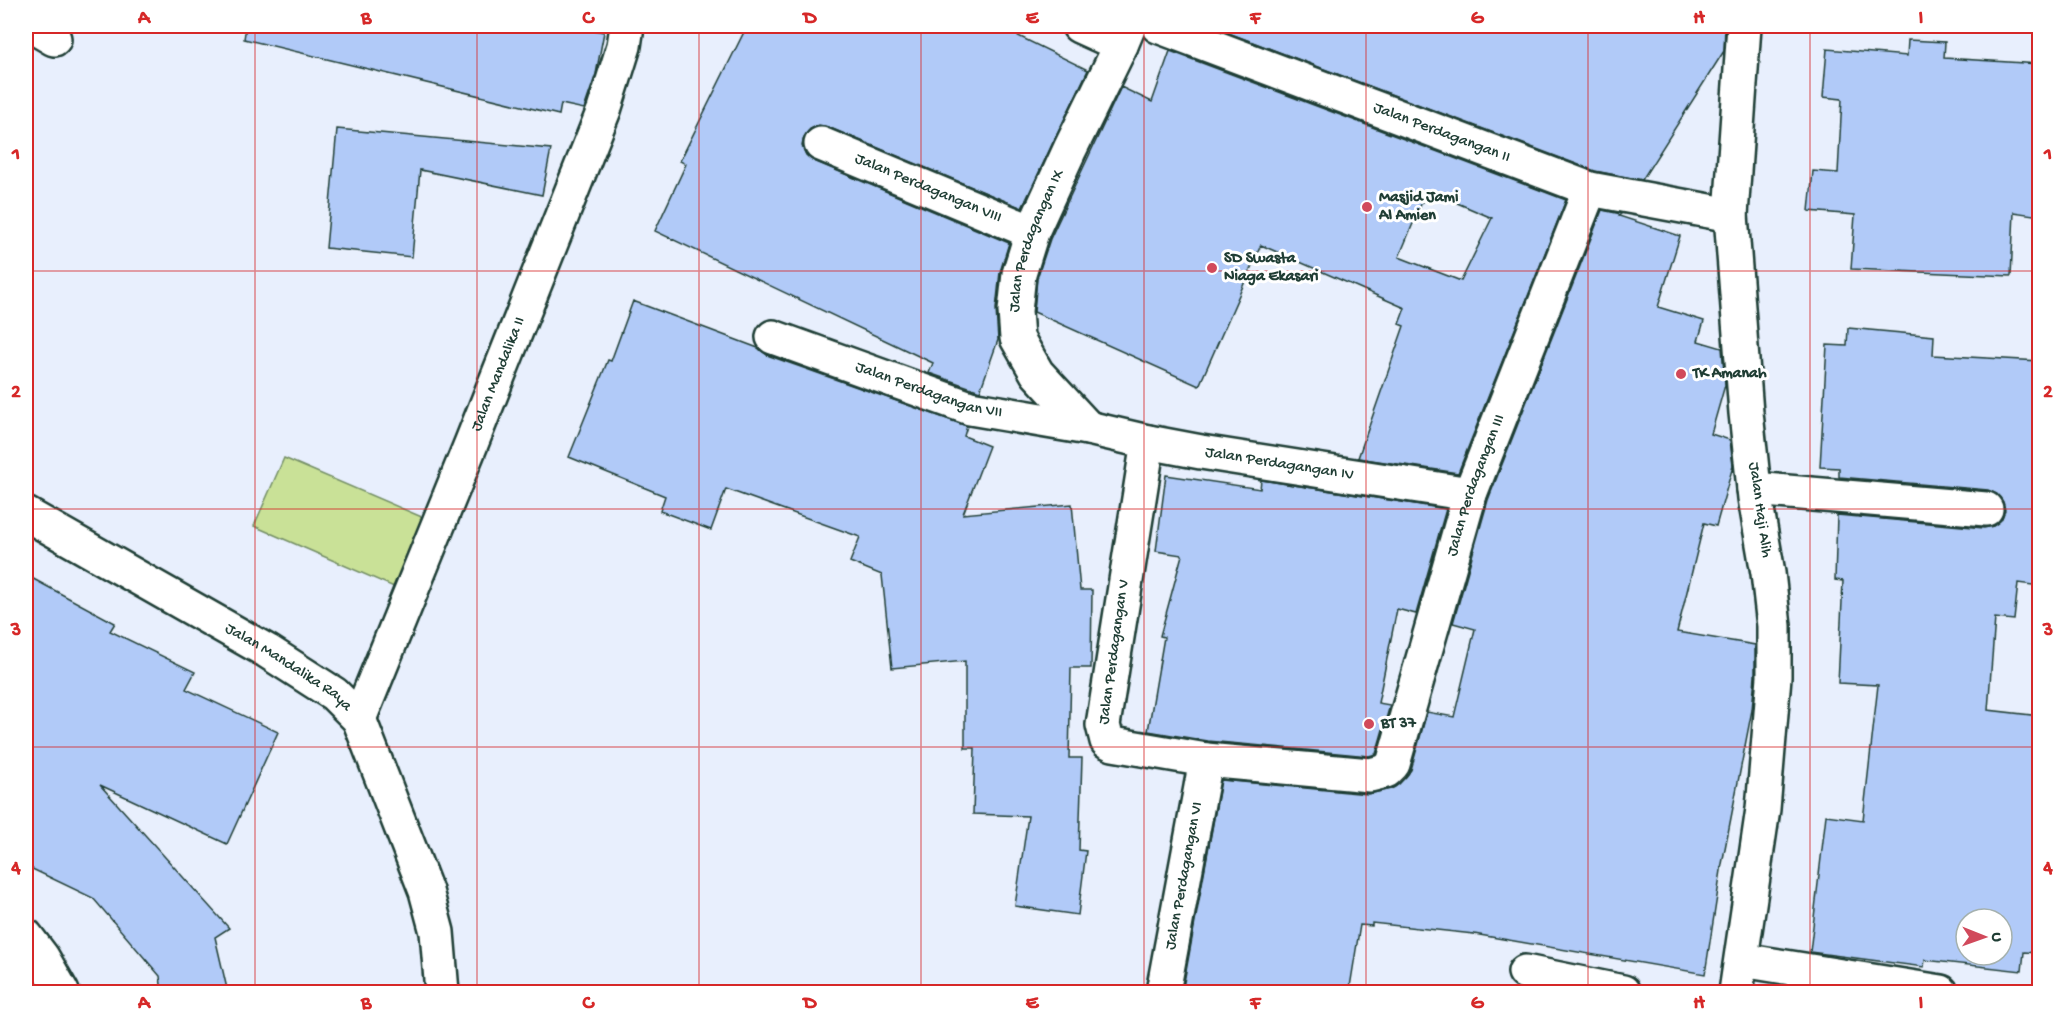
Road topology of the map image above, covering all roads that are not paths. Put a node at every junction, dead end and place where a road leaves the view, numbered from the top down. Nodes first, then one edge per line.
1 (627, 26) edge
2 (1079, 26) edge
3 (1158, 26) edge
4 (1744, 26) edge
5 (1125, 35) edge
6 (821, 144) dead end
7 (1590, 189) junction
8 (1731, 215) junction
9 (1032, 232) junction
10 (773, 337) dead end
11 (1088, 428) junction
12 (1148, 442) junction
13 (1754, 489) junction
14 (1470, 494) junction
15 (1986, 509) dead end
16 (26, 514) edge
17 (359, 719) junction
18 (1206, 759) junction
19 (1370, 775) joint
20 (26, 936) edge
21 (1742, 960) junction
22 (1525, 972) dead end
23 (62, 993) edge
24 (442, 993) edge
25 (1163, 993) edge
26 (1623, 993) edge
27 (1736, 993) edge
28 (1941, 993) edge

1 - 17 street, Jalan Mandalika II
2 - 5 street, Jalan Perdagangan IX
3 - 7 street, Jalan Perdagangan II
4 - 8 street, Jalan Haji Alih
5 - 9 street, Jalan Perdagangan IX
6 - 9 street, Jalan Perdagangan VIII
7 - 8 street, Jalan Perdagangan II
7 - 14 street, Jalan Perdagangan III
8 - 13 street, Jalan Haji Alih
9 - 11 street, Jalan Perdagangan IX
10 - 11 street, Jalan Perdagangan VII
11 - 12 street, Jalan Perdagangan IV
12 - 14 street, Jalan Perdagangan IV
12 - 18 street, Jalan Perdagangan V
13 - 15 street
13 - 21 street, Jalan Haji Alih
14 - 19 street, Jalan Perdagangan III
16 - 17 street, Jalan Mandalika Raya
17 - 24 street, Jalan Mandalika Raya
18 - 19 street, Jalan Perdagangan V
18 - 25 street, Jalan Perdagangan VI
20 - 23 street
21 - 27 street, Jalan Haji Alih
21 - 28 street
22 - 26 street

